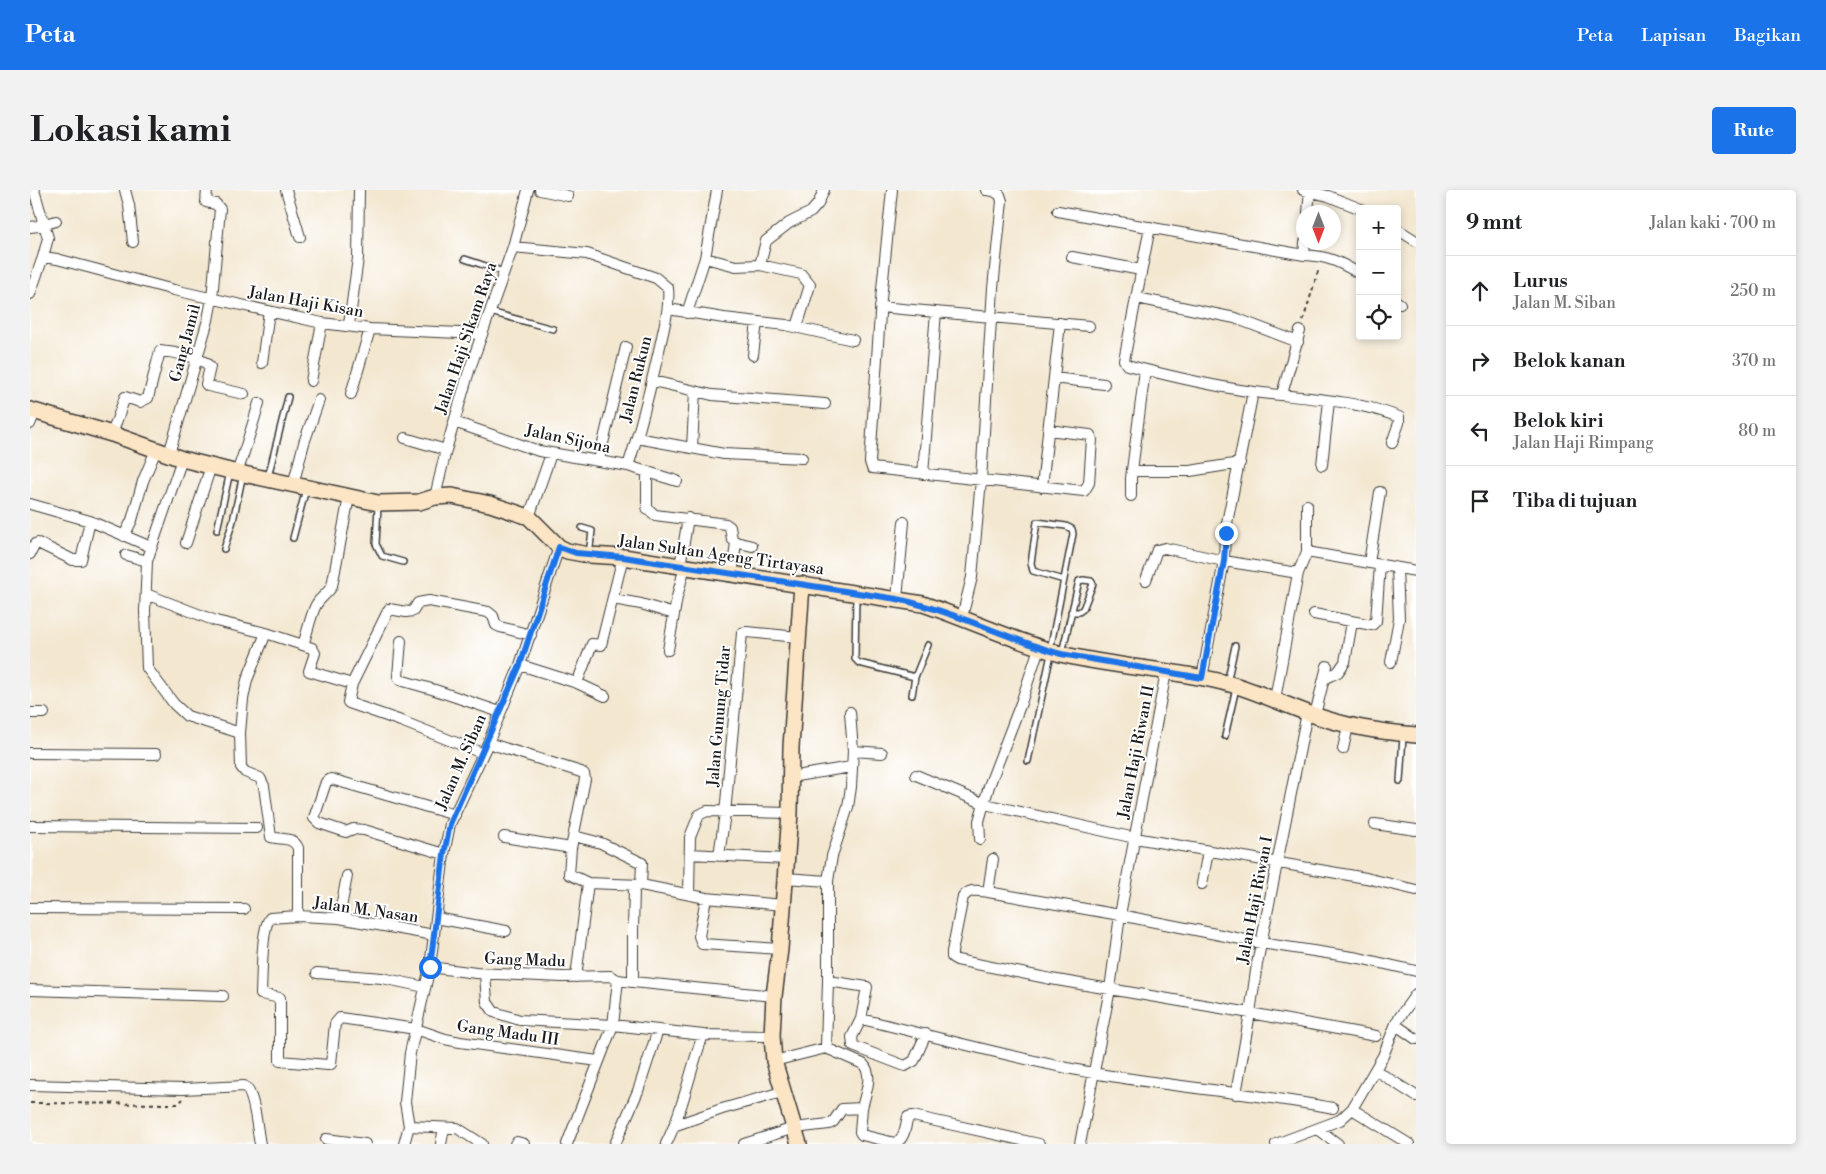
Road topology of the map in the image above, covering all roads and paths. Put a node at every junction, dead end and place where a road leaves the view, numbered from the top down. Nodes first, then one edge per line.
1 (34, 190) edge
2 (125, 190) edge
3 (207, 190) edge
4 (286, 190) edge
5 (359, 190) edge
6 (531, 190) edge
7 (717, 190) edge
8 (824, 190) edge
9 (892, 190) edge
10 (986, 190) edge
11 (1307, 190) edge
12 (568, 196) dead end
13 (1308, 205) edge
14 (1356, 207) edge
15 (1058, 211) dead end
16 (56, 221) dead end
17 (44, 222) junction
18 (30, 226) edge
19 (1150, 227) junction
20 (1401, 232) edge
21 (300, 237) dead end
22 (1416, 241) edge
23 (133, 242) dead end
24 (513, 247) junction
25 (1304, 250) edge
26 (1304, 255) junction
27 (1323, 256) junction
28 (44, 257) junction
29 (1072, 257) dead end
30 (705, 258) junction
31 (465, 259) dead end
32 (760, 265) junction
33 (1141, 270) junction
34 (504, 272) junction
35 (1356, 272) edge
36 (30, 294) edge
37 (1137, 298) junction
38 (212, 299) junction
39 (880, 307) junction
40 (668, 309) junction
41 (269, 311) junction
42 (490, 312) junction
43 (936, 312) junction
44 (687, 313) junction
45 (991, 317) junction
46 (756, 322) junction
47 (322, 323) junction
48 (1060, 323) junction
49 (350, 325) junction
50 (1090, 326) dead end
51 (797, 327) junction
52 (370, 329) junction
53 (553, 329) dead end
54 (1300, 331) joint
55 (482, 334) junction
56 (853, 340) dead end
57 (1298, 342) junction
58 (626, 347) dead end
59 (753, 355) dead end
60 (197, 358) junction
61 (262, 363) dead end
62 (1145, 370) junction
63 (1054, 378) junction
64 (652, 380) junction
65 (311, 381) dead end
66 (1104, 384) dead end
67 (695, 390) junction
68 (1253, 392) junction
69 (244, 394) dead end
70 (351, 394) dead end
71 (1282, 394) junction
72 (288, 397) dead end
73 (319, 400) dead end
74 (1329, 401) junction
75 (259, 403) dead end
76 (824, 404) dead end
77 (32, 415) edge
78 (454, 422) junction
79 (1048, 430) junction
80 (112, 434) junction
81 (406, 438) dead end
82 (637, 438) junction
83 (1392, 443) dead end
84 (692, 448) junction
85 (446, 450) junction
86 (169, 454) junction
87 (550, 454) junction
88 (802, 458) dead end
89 (599, 460) junction
90 (1240, 463) junction
91 (1322, 465) dead end
92 (210, 466) junction
93 (628, 466) junction
94 (647, 471) junction
95 (1132, 472) junction
96 (237, 473) junction
97 (923, 474) junction
98 (269, 476) junction
99 (981, 480) junction
100 (677, 481) dead end
101 (300, 487) junction
102 (1042, 487) junction
103 (1380, 492) dead end
104 (1131, 496) dead end
105 (349, 497) junction
106 (435, 497) junction
107 (378, 503) junction
108 (30, 504) edge
109 (1307, 505) dead end
110 (529, 517) junction
111 (688, 518) junction
112 (90, 521) junction
113 (904, 522) dead end
114 (582, 528) dead end
115 (217, 530) dead end
116 (124, 536) junction
117 (294, 538) dead end
118 (736, 542) junction
119 (186, 543) dead end
120 (752, 546) dead end
121 (559, 547) junction
122 (151, 548) junction
123 (224, 549) dead end
124 (1307, 552) junction
125 (30, 554) edge
126 (126, 555) dead end
127 (589, 555) junction
128 (623, 557) junction
129 (147, 561) junction
130 (1224, 561) junction
131 (403, 562) dead end
132 (1369, 563) junction
133 (1380, 565) junction
134 (682, 566) junction
135 (1398, 569) junction
136 (1416, 570) edge
137 (1298, 573) junction
138 (732, 575) junction
139 (1064, 580) junction
140 (1146, 580) dead end
141 (802, 584) junction
142 (857, 593) junction
143 (146, 594) junction
144 (613, 599) junction
145 (897, 599) junction
146 (1071, 612) junction
147 (674, 614) junction
148 (1314, 614) dead end
149 (962, 617) junction
150 (1352, 622) junction
151 (266, 633) junction
152 (531, 635) junction
153 (798, 637) junction
154 (401, 641) dead end
155 (304, 645) junction
156 (928, 646) dead end
157 (1235, 646) dead end
158 (668, 650) dead end
159 (1050, 651) junction
160 (1391, 662) dead end
161 (520, 665) junction
162 (1328, 666) dead end
163 (1166, 672) junction
164 (915, 677) junction
165 (1202, 678) junction
166 (1324, 679) junction
167 (578, 683) junction
168 (352, 684) junction
169 (1232, 684) junction
170 (912, 694) dead end
171 (605, 696) dead end
172 (1275, 699) junction
173 (500, 712) junction
174 (850, 712) dead end
175 (30, 713) edge
176 (44, 713) dead end
177 (1311, 714) junction
178 (1348, 726) junction
179 (240, 734) junction
180 (1410, 734) edge
181 (1224, 736) dead end
182 (488, 743) junction
183 (1343, 749) dead end
184 (853, 751) junction
185 (30, 753) edge
186 (882, 753) dead end
187 (156, 754) dead end
188 (482, 754) junction
189 (1028, 761) dead end
190 (852, 767) junction
191 (916, 775) dead end
192 (790, 777) junction
193 (1400, 781) dead end
194 (985, 804) junction
195 (725, 813) junction
196 (790, 813) junction
197 (455, 814) junction
198 (1375, 824) dead end
199 (30, 826) edge
200 (257, 828) dead end
201 (1416, 830) edge
202 (574, 836) junction
203 (504, 837) dead end
204 (1136, 838) junction
205 (980, 840) dead end
206 (571, 848) junction
207 (1208, 851) junction
208 (444, 854) junction
209 (690, 854) junction
210 (719, 856) junction
211 (786, 859) junction
212 (993, 859) dead end
213 (1278, 864) junction
214 (347, 876) dead end
215 (785, 878) junction
216 (828, 880) junction
217 (588, 883) junction
218 (1202, 884) dead end
219 (639, 885) junction
220 (1416, 890) edge
221 (988, 892) junction
222 (689, 894) junction
223 (706, 898) junction
224 (784, 904) junction
225 (30, 908) edge
226 (244, 909) dead end
227 (1120, 914) junction
228 (298, 916) junction
229 (339, 918) junction
230 (436, 918) junction
231 (266, 922) joint
232 (506, 931) dead end
233 (434, 935) junction
234 (1261, 943) junction
235 (780, 949) junction
236 (430, 967) junction
237 (1416, 971) edge
238 (317, 973) dead end
239 (486, 974) junction
240 (576, 977) junction
241 (618, 980) junction
242 (634, 982) junction
243 (828, 982) junction
244 (425, 987) junction
245 (1110, 989) junction
246 (30, 990) edge
247 (1416, 994) edge
248 (223, 996) dead end
249 (772, 996) junction
250 (1250, 1012) junction
251 (861, 1019) junction
252 (613, 1024) junction
253 (1396, 1026) junction
254 (416, 1029) junction
255 (658, 1030) junction
256 (926, 1034) junction
257 (703, 1035) junction
258 (772, 1036) junction
259 (1376, 1036) dead end
260 (1416, 1039) edge
261 (826, 1048) junction
262 (598, 1061) junction
263 (774, 1061) junction
264 (1375, 1070) junction
265 (1093, 1073) junction
266 (30, 1085) edge
267 (782, 1092) junction
268 (1236, 1094) junction
269 (1416, 1096) edge
270 (30, 1102) edge
271 (178, 1104) dead end
272 (862, 1108) junction
273 (1333, 1108) dead end
274 (1352, 1109) junction
275 (676, 1125) junction
276 (409, 1126) junction
277 (444, 1128) junction
278 (794, 1128) junction
279 (1318, 1129) junction
280 (326, 1139) dead end
281 (1295, 1142) edge
282 (260, 1144) edge
283 (365, 1144) edge
284 (404, 1144) edge
285 (441, 1144) edge
286 (482, 1144) edge
287 (515, 1144) edge
288 (524, 1144) edge
289 (567, 1144) edge
290 (615, 1144) edge
291 (666, 1144) edge
292 (744, 1144) edge
293 (799, 1144) edge
294 (1039, 1144) edge
295 (1080, 1144) edge
296 (1276, 1144) edge
297 (1338, 1144) edge
298 (1409, 1144) edge

1 - 17 street
2 - 23 street
3 - 38 street, Gang Jamil
4 - 21 street
5 - 49 street
6 - 12 street
6 - 24 street, Jalan Haji Sikam Raya
7 - 30 street
8 - 32 street
9 - 39 street
10 - 45 street
11 - 13 street
11 - 14 street
15 - 19 street
16 - 17 street
17 - 18 street
17 - 28 street
19 - 26 street
19 - 33 street
20 - 22 street
24 - 34 street, Jalan Haji Sikam Raya
24 - 40 street, Jalan Rukun
25 - 26 street
26 - 27 street
27 - 35 street
27 - 54 path
28 - 36 street
28 - 38 street, Jalan Haji Kisan
29 - 33 street
30 - 32 street
30 - 44 street
31 - 34 lane
32 - 51 street
33 - 37 street
34 - 42 street, Jalan Haji Sikam Raya
37 - 57 street
37 - 62 street
38 - 41 street, Jalan Haji Kisan
38 - 60 street, Gang Jamil
39 - 43 street
39 - 97 street
40 - 44 street
40 - 64 street, Jalan Rukun
41 - 47 street, Jalan Haji Kisan
41 - 61 street
42 - 53 lane
42 - 55 street, Jalan Haji Sikam Raya
43 - 45 street
43 - 97 street
44 - 46 street
45 - 48 street
45 - 99 street
46 - 51 street
46 - 59 street
47 - 49 street, Jalan Haji Kisan
47 - 65 street
48 - 50 street
48 - 63 street
49 - 52 street, Jalan Haji Kisan
51 - 56 street
52 - 55 street, Jalan Haji Kisan
52 - 70 street
54 - 57 street
55 - 78 street, Jalan Haji Sikam Raya
57 - 71 street
58 - 89 street
60 - 69 street
60 - 80 street
60 - 86 street, Gang Jamil
62 - 68 street
62 - 95 street
63 - 66 street
63 - 79 street
64 - 67 street
64 - 82 street, Jalan Rukun
67 - 76 street
67 - 84 street
68 - 71 street
68 - 90 street
71 - 74 street
72 - 98 lane
73 - 101 street
74 - 83 street
74 - 91 street
75 - 96 street
77 - 80 main road, Jalan Sultan Ageng Tirtayasa
78 - 85 street, Jalan Haji Sikam Raya
78 - 87 street, Jalan Sijona
79 - 102 street
79 - 102 street
80 - 86 main road, Jalan Sultan Ageng Tirtayasa
81 - 85 street
82 - 84 street
82 - 93 street, Jalan Rukun
84 - 88 street
85 - 106 street, Jalan Haji Sikam Raya
86 - 92 main road, Jalan Sultan Ageng Tirtayasa
86 - 116 street
86 - 122 street
87 - 89 street, Jalan Sijona
87 - 110 street
89 - 93 street, Jalan Sijona
90 - 95 street
90 - 130 street
92 - 96 main road, Jalan Sultan Ageng Tirtayasa
92 - 119 street
93 - 94 street, Jalan Sijona
94 - 100 street, Jalan Sijona
94 - 111 street
95 - 104 street
96 - 98 main road, Jalan Sultan Ageng Tirtayasa
96 - 115 lane
96 - 123 lane
97 - 99 street
98 - 101 main road, Jalan Sultan Ageng Tirtayasa
99 - 102 street
99 - 149 street
101 - 105 main road, Jalan Sultan Ageng Tirtayasa
101 - 117 lane
103 - 132 street
105 - 107 main road, Jalan Sultan Ageng Tirtayasa
105 - 155 street
106 - 107 main road, Jalan Sultan Ageng Tirtayasa
106 - 110 main road, Jalan Sultan Ageng Tirtayasa
107 - 131 lane
108 - 112 street
109 - 124 street
110 - 121 main road, Jalan Sultan Ageng Tirtayasa
111 - 118 street
111 - 134 street
112 - 116 street
112 - 125 street
113 - 145 street
114 - 127 lane
116 - 122 street
118 - 120 street
118 - 138 street
121 - 127 main road, Jalan Sultan Ageng Tirtayasa
121 - 152 street, Jalan M. Siban
122 - 129 street
124 - 132 street
124 - 137 street
126 - 129 street
127 - 128 main road, Jalan Sultan Ageng Tirtayasa
128 - 134 main road, Jalan Sultan Ageng Tirtayasa
128 - 144 street
129 - 143 street
130 - 137 street
130 - 140 street
130 - 165 street
132 - 133 street
133 - 135 street
133 - 150 street
134 - 138 main road, Jalan Sultan Ageng Tirtayasa
134 - 147 street
135 - 136 street
135 - 160 street
137 - 172 street
138 - 141 main road, Jalan Sultan Ageng Tirtayasa
139 - 139 lane
139 - 159 lane
141 - 142 main road, Jalan Sultan Ageng Tirtayasa
141 - 153 main road
142 - 145 main road, Jalan Sultan Ageng Tirtayasa
142 - 164 lane
143 - 151 street
143 - 179 street
144 - 147 street
144 - 167 street
145 - 149 main road, Jalan Sultan Ageng Tirtayasa
146 - 146 lane
146 - 159 lane
147 - 158 street
148 - 150 street
149 - 159 main road, Jalan Sultan Ageng Tirtayasa
150 - 166 street
151 - 155 street
151 - 179 street
152 - 161 street, Jalan M. Siban
152 - 168 street
153 - 192 main road
153 - 195 street, Jalan Gunung Tidar
154 - 173 street
155 - 168 street
156 - 164 lane
157 - 169 lane
159 - 163 main road, Jalan Sultan Ageng Tirtayasa
159 - 189 lane
159 - 194 street
161 - 167 street
161 - 173 street, Jalan M. Siban
162 - 166 street, Jalan Haji Riwan I
163 - 165 main road, Jalan Sultan Ageng Tirtayasa
163 - 204 street, Jalan Haji Riwan II
164 - 170 lane
165 - 169 main road, Jalan Sultan Ageng Tirtayasa
166 - 177 street, Jalan Haji Riwan I
167 - 171 street
168 - 188 street
169 - 172 main road, Jalan Sultan Ageng Tirtayasa
169 - 181 lane
172 - 177 main road, Jalan Sultan Ageng Tirtayasa
173 - 182 street, Jalan M. Siban
174 - 184 street
175 - 176 street
177 - 178 main road, Jalan Sultan Ageng Tirtayasa
177 - 213 street, Jalan Haji Riwan I
178 - 180 main road, Jalan Sultan Ageng Tirtayasa
178 - 183 street
179 - 228 street
180 - 193 lane
182 - 188 street, Jalan M. Siban
182 - 202 street
184 - 186 street
184 - 190 street
185 - 187 street
188 - 197 street, Jalan M. Siban
190 - 192 street
190 - 216 street
191 - 194 street
192 - 196 main road
194 - 204 street
194 - 205 street
195 - 196 street
195 - 209 street
195 - 210 street, Jalan Gunung Tidar
196 - 211 main road
197 - 208 street, Jalan M. Siban
197 - 208 street
198 - 201 street
199 - 200 street
202 - 206 street
202 - 219 street
203 - 206 street
204 - 207 street
204 - 227 street, Jalan Haji Riwan II
206 - 217 street
207 - 213 street
207 - 218 street
208 - 230 street, Jalan M. Siban
209 - 210 street
209 - 222 street
210 - 211 street
211 - 215 main road
212 - 221 street
213 - 220 street
213 - 234 street, Jalan Haji Riwan I
214 - 229 street
215 - 216 street
215 - 224 main road
216 - 243 street
217 - 219 street
217 - 240 street
219 - 222 street
219 - 242 street
221 - 227 street
221 - 245 street
222 - 223 street
223 - 224 street
223 - 235 street
224 - 235 main road
225 - 226 street
227 - 234 street
227 - 245 street, Jalan Haji Riwan II
228 - 229 street, Jalan M. Nasan
228 - 231 street, Jalan M. Nasan
229 - 233 street, Jalan M. Nasan
230 - 232 street
230 - 233 street, Jalan M. Siban
231 - 254 street, Gang Madu III
233 - 236 street, Jalan M. Siban
234 - 237 street
234 - 250 street, Jalan Haji Riwan I
235 - 249 main road
236 - 239 street, Gang Madu
236 - 244 street, Jalan M. Siban
238 - 244 street
239 - 240 street, Gang Madu
239 - 252 street
240 - 241 street, Gang Madu
241 - 242 street, Gang Madu
241 - 252 street
242 - 249 street, Gang Madu
243 - 251 street
243 - 261 street
244 - 254 street, Jalan M. Siban
245 - 250 street
245 - 265 street, Jalan Haji Riwan II
246 - 248 street
247 - 253 street
249 - 258 main road
250 - 259 street
250 - 268 street, Jalan Haji Riwan I
251 - 256 street
251 - 256 street
252 - 255 street
252 - 262 street
253 - 260 street
253 - 264 street
254 - 262 street, Gang Madu III
254 - 276 street, Jalan M. Siban
255 - 257 street
255 - 290 street
256 - 265 street
257 - 258 street
257 - 275 street
258 - 263 main road
261 - 263 street
261 - 272 street
262 - 289 street
263 - 267 main road
264 - 269 street
264 - 274 street
265 - 268 street
265 - 295 street, Jalan Haji Riwan II
266 - 282 street
267 - 275 street
267 - 278 main road
268 - 273 street
270 - 271 path
272 - 278 street
272 - 294 street
274 - 279 street
274 - 298 street
275 - 291 street
276 - 277 street
276 - 284 street, Jalan M. Siban
277 - 285 street
277 - 286 street
278 - 292 street
278 - 293 main road
279 - 281 street
279 - 297 street
280 - 283 street
281 - 296 street
287 - 288 street

